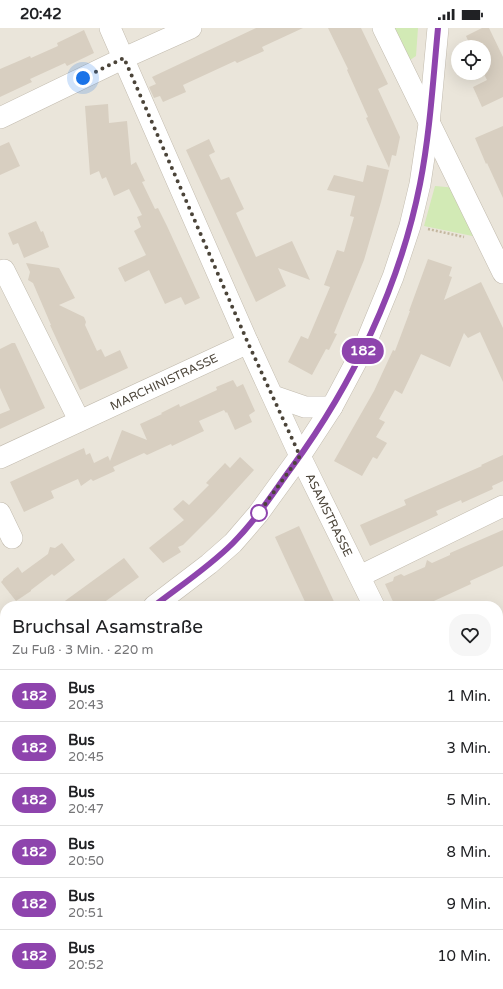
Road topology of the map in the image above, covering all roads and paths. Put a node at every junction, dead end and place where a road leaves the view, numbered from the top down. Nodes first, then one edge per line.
1 (110, 28) edge
2 (190, 28) edge
3 (383, 28) edge
4 (438, 28) edge
5 (124, 58) junction
6 (0, 118) edge
7 (429, 124) junction
8 (410, 226) junction
9 (488, 242) junction
10 (4, 270) dead end
11 (503, 273) edge
12 (248, 343) junction
13 (273, 396) junction
14 (332, 407) junction
15 (79, 420) junction
16 (300, 456) junction
17 (0, 458) edge
18 (503, 506) edge
19 (0, 513) edge
20 (12, 538) dead end
21 (360, 576) junction
22 (161, 601) edge
23 (372, 601) edge

1 - 5 street, ASAMSTRASSE
2 - 5 street
3 - 7 street
4 - 7 street
5 - 6 street
5 - 12 street, ASAMSTRASSE
7 - 8 street
7 - 9 street
8 - 9 path
8 - 14 street
9 - 11 street
10 - 15 street
12 - 13 street, ASAMSTRASSE
12 - 15 street, MARCHINISTRASSE
13 - 14 street
13 - 16 street, ASAMSTRASSE
14 - 16 street
15 - 17 street, MARCHINISTRASSE
16 - 21 street, ASAMSTRASSE
16 - 22 street
18 - 21 street
19 - 20 street
21 - 23 street, ASAMSTRASSE

